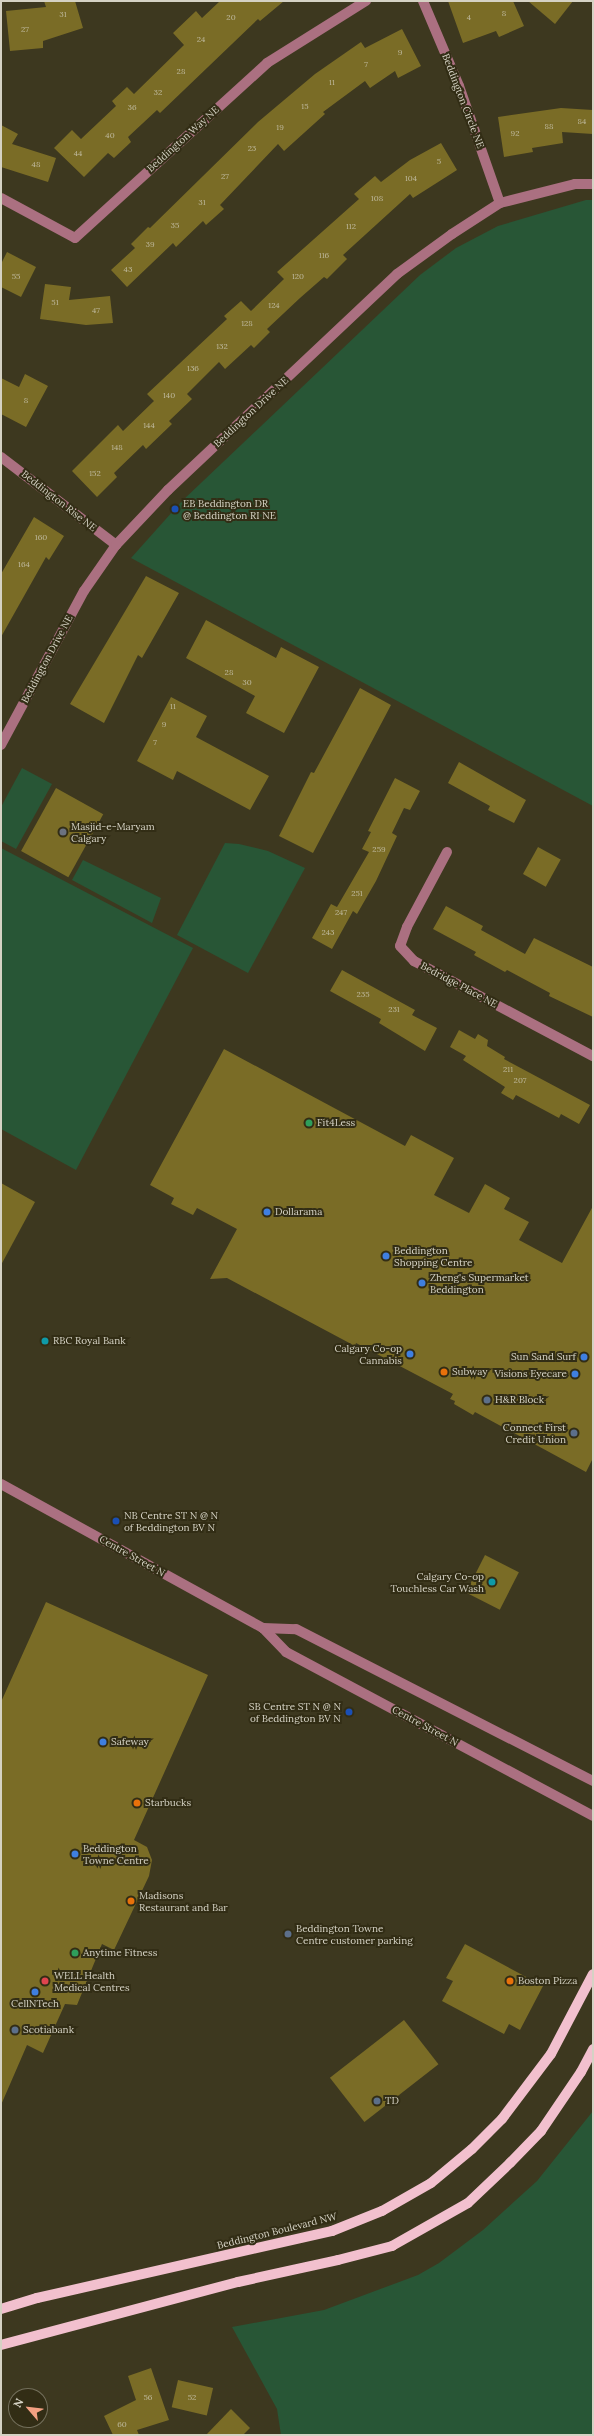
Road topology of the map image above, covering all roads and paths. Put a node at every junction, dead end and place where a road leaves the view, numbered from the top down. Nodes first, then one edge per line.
1 (366, 1) edge
2 (423, 1) edge
3 (593, 184) edge
4 (1, 198) edge
5 (500, 203) junction
6 (1, 457) edge
7 (116, 545) junction
8 (1, 745) edge
9 (447, 852) dead end
10 (593, 1056) edge
11 (1, 1484) edge
12 (263, 1628) junction
13 (593, 1781) edge
14 (593, 1816) edge
15 (593, 1974) edge
16 (593, 2049) edge
17 (1, 2309) edge
18 (1, 2345) edge

1 - 4 street, Beddington Way NE
2 - 5 street, Beddington Circle NE
3 - 5 street, Beddington Drive NE
5 - 7 street, Beddington Drive NE
6 - 7 street, Beddington Rise NE
7 - 8 street, Beddington Drive NE
9 - 10 street, Bedridge Place NE
11 - 12 street, Centre Street N
12 - 13 street, Centre Street N
12 - 14 street, Centre Street N
15 - 17 main road, Beddington Boulevard NW
16 - 18 main road

